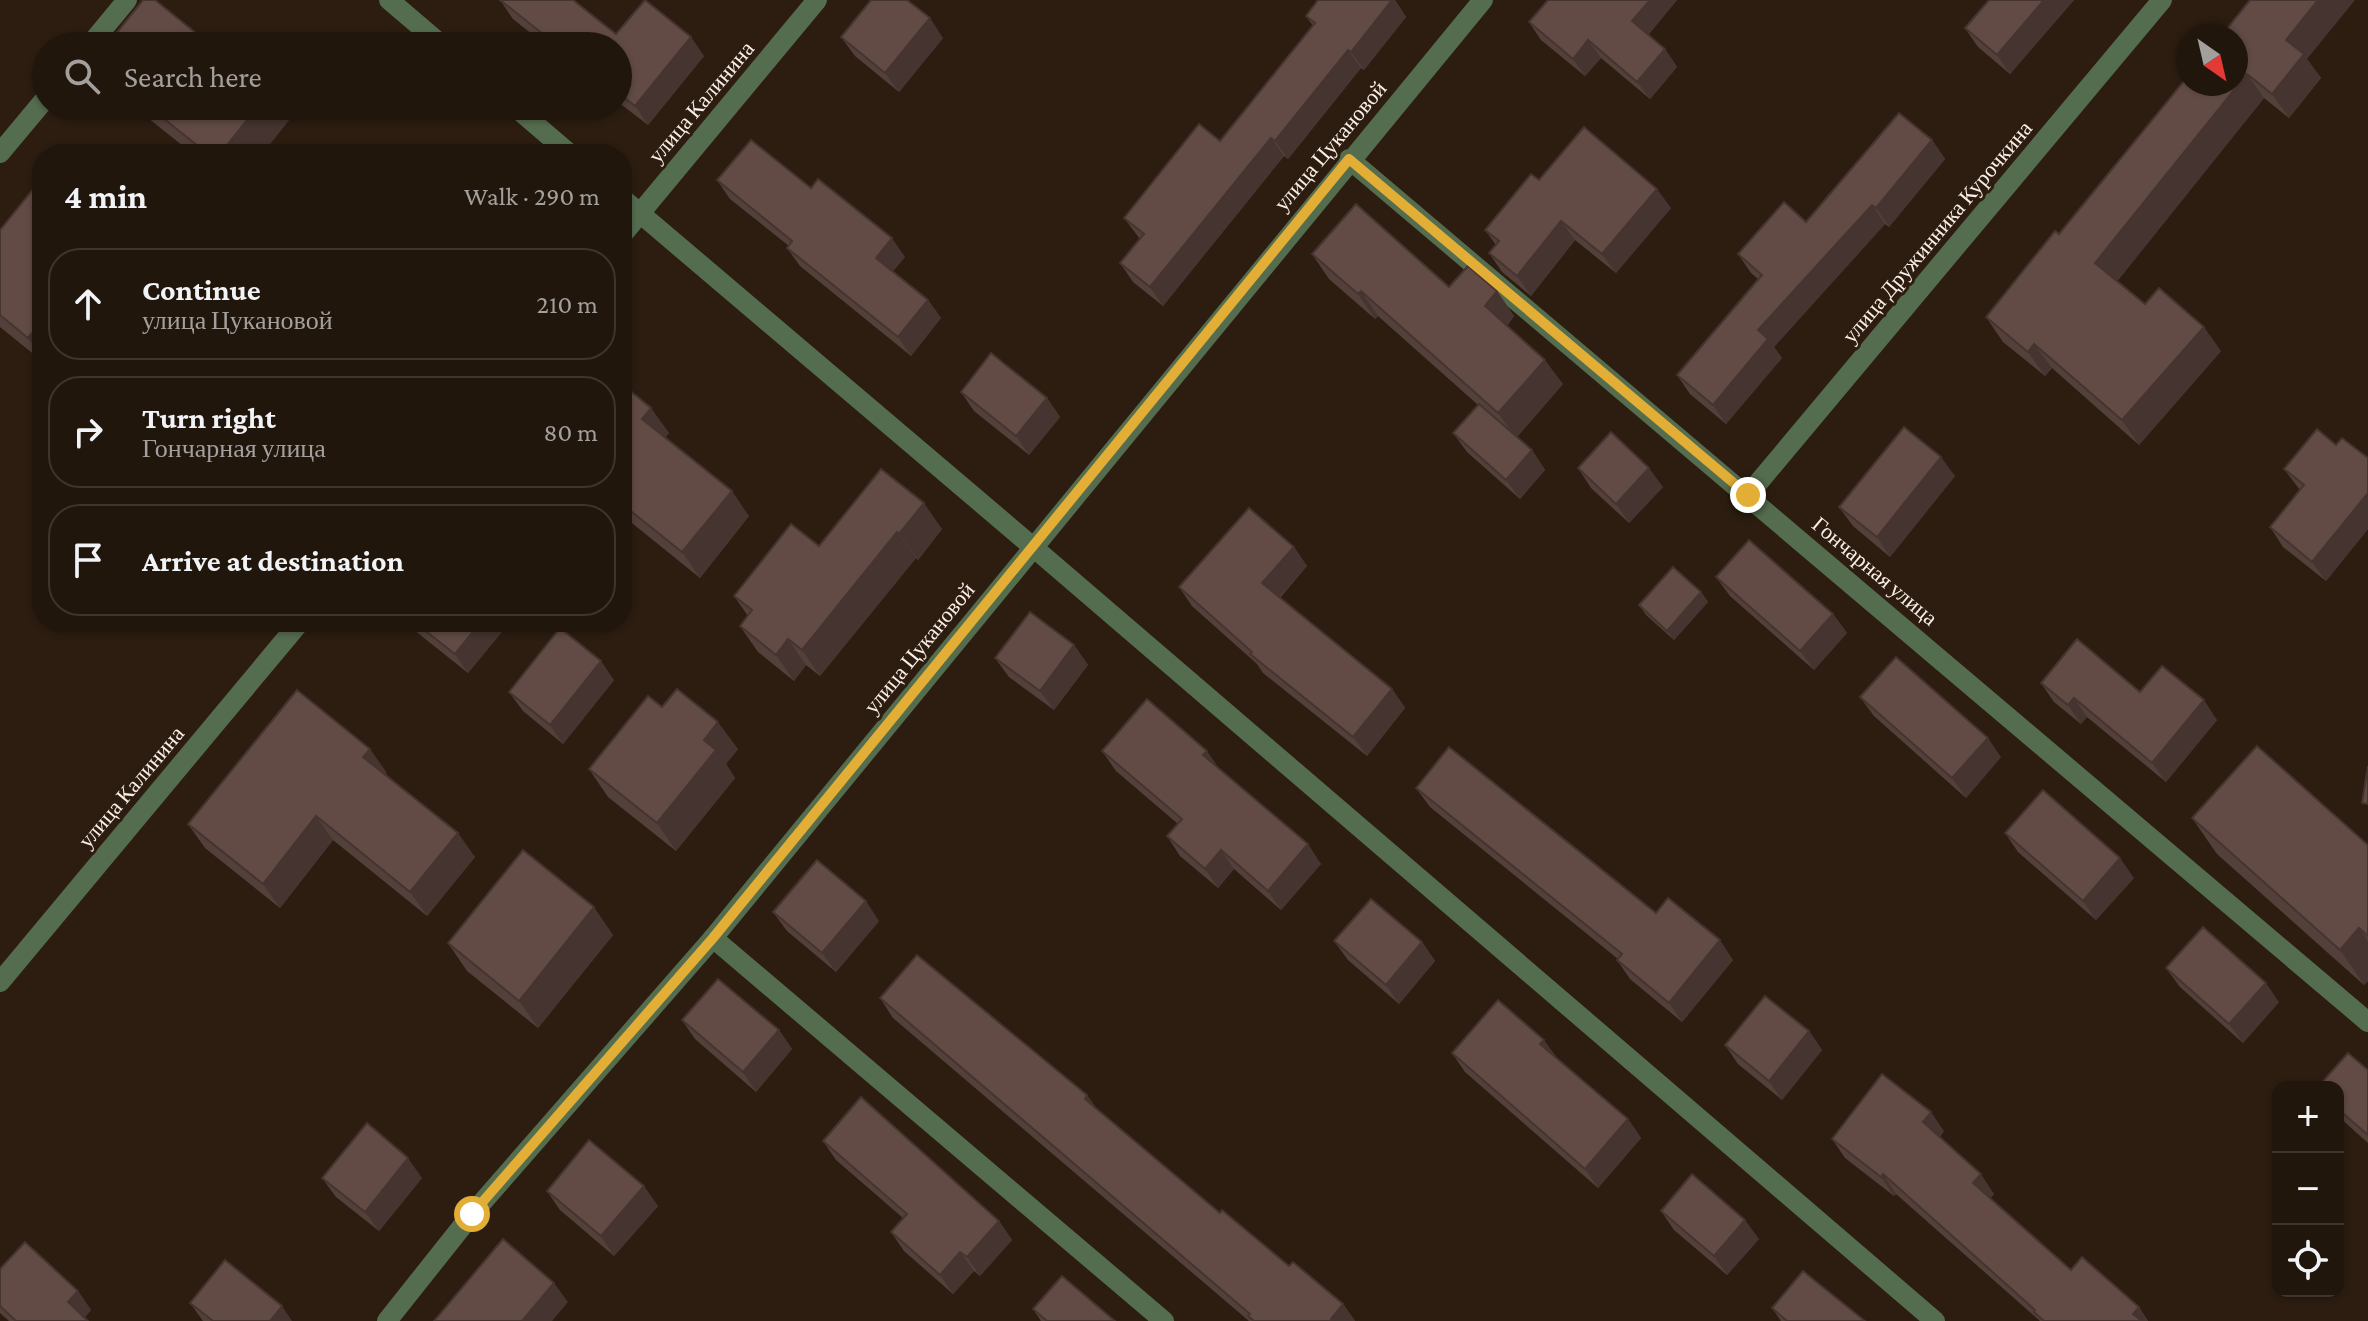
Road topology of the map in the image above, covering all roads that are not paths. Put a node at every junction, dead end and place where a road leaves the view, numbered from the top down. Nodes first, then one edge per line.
1 (127, 0) edge
2 (389, 0) edge
3 (817, 0) edge
4 (1483, 0) edge
5 (2162, 0) edge
6 (101, 32) edge
7 (427, 32) edge
8 (32, 115) edge
9 (530, 120) edge
10 (558, 144) edge
11 (0, 153) edge
12 (1349, 159) junction
13 (632, 206) edge
14 (640, 213) junction
15 (632, 223) edge
16 (1748, 495) junction
17 (1033, 547) junction
18 (292, 632) edge
19 (713, 938) junction
20 (0, 982) edge
21 (2368, 1022) edge
22 (387, 1321) edge
23 (1164, 1321) edge
24 (1935, 1321) edge

1 - 6 street
2 - 7 street
3 - 14 street, улица Калинина
4 - 12 street, улица Цукановой
5 - 16 street, улица Дружинника Курочкина
8 - 11 street
9 - 10 street
12 - 16 street, Гончарная улица
12 - 17 street, улица Цукановой
13 - 14 street
14 - 15 street, улица Калинина
14 - 17 street
16 - 21 street, Гончарная улица
17 - 19 street, улица Цукановой
17 - 24 street
18 - 20 street, улица Калинина
19 - 22 street, улица Цукановой
19 - 23 street

